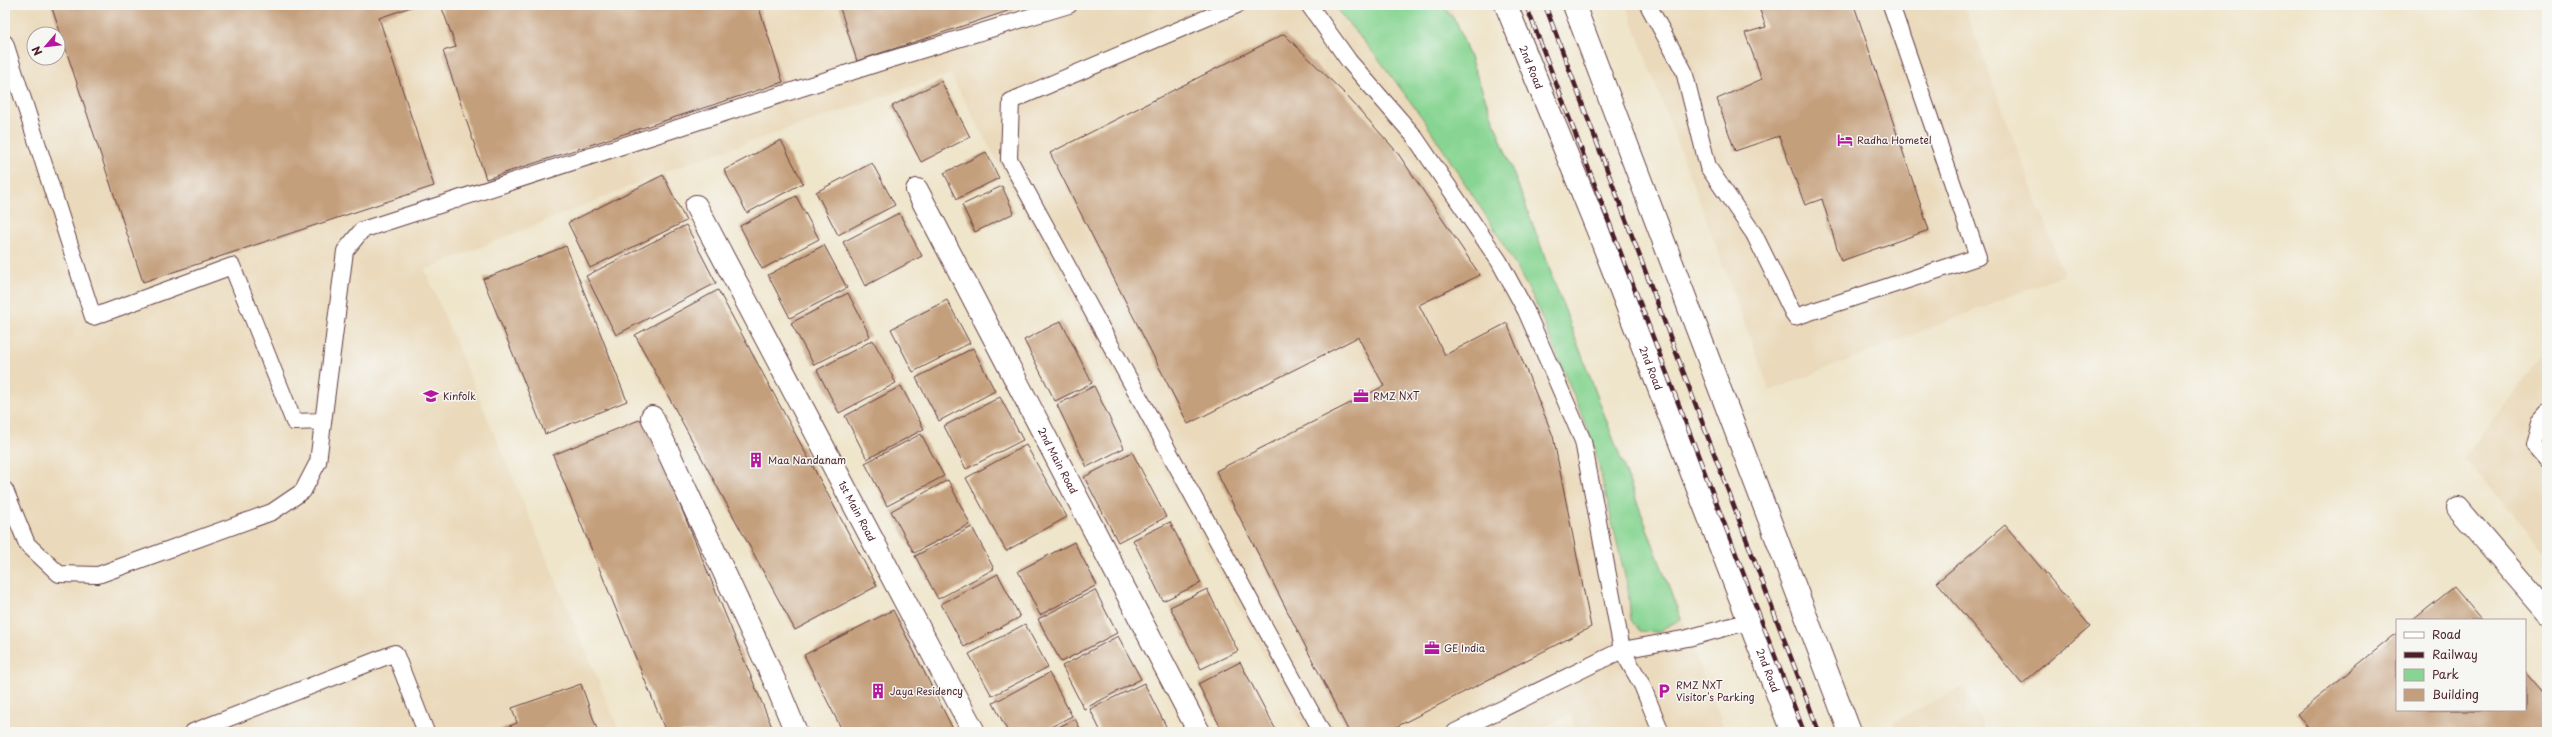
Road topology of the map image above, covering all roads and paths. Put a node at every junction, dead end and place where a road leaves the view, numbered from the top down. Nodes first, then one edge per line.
1 (1069, 5) edge
2 (1237, 5) edge
3 (1309, 5) edge
4 (1506, 5) edge
5 (1574, 5) edge
6 (1648, 5) edge
7 (1891, 5) edge
8 (5, 43) edge
9 (916, 190) dead end
10 (696, 206) dead end
11 (2547, 414) edge
12 (652, 417) dead end
13 (323, 421) junction
14 (2547, 460) edge
15 (5, 490) edge
16 (2458, 508) dead end
17 (2547, 612) edge
18 (1750, 621) junction
19 (1622, 650) junction
20 (193, 732) edge
21 (426, 732) edge
22 (796, 732) edge
23 (974, 732) edge
24 (1199, 732) edge
25 (1322, 732) edge
26 (1455, 732) edge
27 (1661, 732) edge
28 (1792, 732) edge
29 (1850, 732) edge

1 - 13 lane
2 - 25 lane
3 - 19 lane
4 - 18 street, 2nd Road
5 - 29 street
6 - 7 lane
8 - 13 lane
9 - 24 street, 2nd Main Road
10 - 23 street, 1st Main Road
11 - 14 lane
12 - 22 street
13 - 15 lane
16 - 17 street
18 - 19 lane
18 - 28 street, 2nd Road
19 - 26 lane
19 - 27 lane
20 - 21 lane

